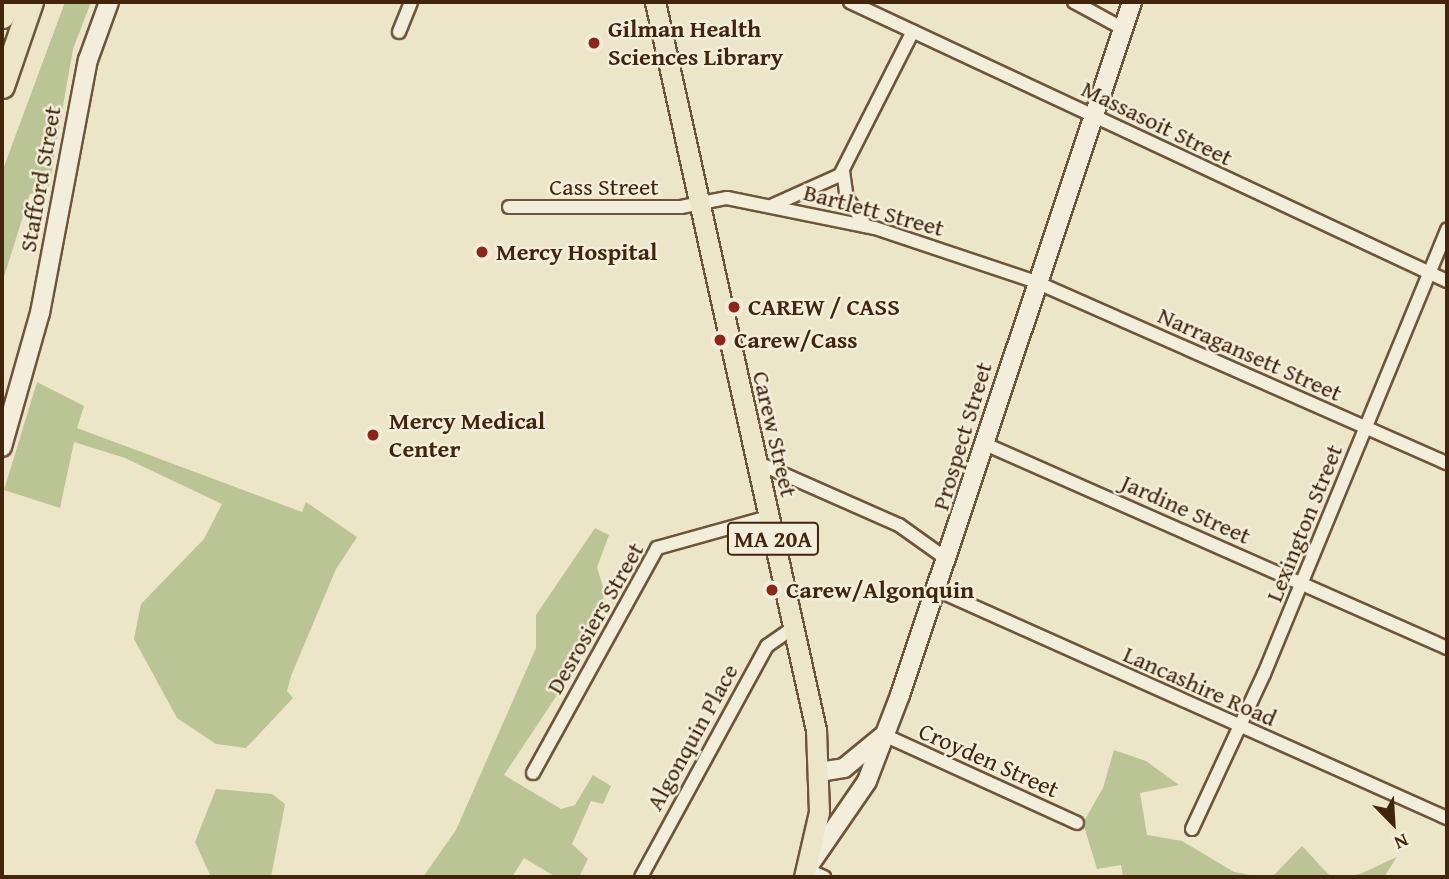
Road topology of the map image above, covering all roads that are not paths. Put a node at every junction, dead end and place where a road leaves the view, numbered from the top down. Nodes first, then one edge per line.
1 (8, 2) edge
2 (38, 2) edge
3 (109, 2) edge
4 (411, 2) edge
5 (655, 2) edge
6 (850, 2) edge
7 (1074, 2) edge
8 (1132, 2) edge
9 (28, 12) edge
10 (2, 16) edge
11 (1122, 27) junction
12 (913, 31) junction
13 (399, 32) dead end
14 (2, 86) edge
15 (1091, 114) junction
16 (843, 171) junction
17 (698, 203) junction
18 (771, 206) junction
19 (509, 207) dead end
20 (866, 226) junction
21 (1447, 229) edge
22 (1429, 273) junction
23 (1447, 281) edge
24 (1036, 282) junction
25 (1365, 427) junction
26 (985, 444) junction
27 (2, 447) edge
28 (756, 462) junction
29 (1447, 463) edge
30 (768, 517) junction
31 (948, 560) junction
32 (1303, 583) junction
33 (937, 590) junction
34 (793, 628) junction
35 (1447, 648) edge
36 (1238, 726) junction
37 (884, 735) junction
38 (818, 772) junction
39 (533, 773) dead end
40 (1447, 818) edge
41 (1077, 823) dead end
42 (1192, 829) dead end
43 (811, 874) edge
44 (641, 877) edge

1 - 10 highway
2 - 9 highway
3 - 27 main road, Stafford Street
4 - 13 street
5 - 17 main road, Carew Street / MA 20A
6 - 12 street, Massasoit Street
7 - 11 street
8 - 11 main road, Prospect Street
9 - 14 highway
11 - 15 main road, Prospect Street
12 - 15 street, Massasoit Street
12 - 16 street
15 - 22 street, Massasoit Street
15 - 24 main road, Prospect Street
16 - 18 street
16 - 20 street
17 - 18 street, Bartlett Street
17 - 19 street, Cass Street
17 - 28 main road, Carew Street / MA 20A
18 - 20 street, Bartlett Street
20 - 24 street, Bartlett Street
21 - 22 street, Lexington Street
22 - 23 street, Massasoit Street
22 - 25 street, Lexington Street
24 - 25 street, Narragansett Street
24 - 26 main road, Prospect Street
25 - 29 street, Narragansett Street
25 - 32 street, Lexington Street
26 - 31 main road, Prospect Street
26 - 32 street, Jardine Street
28 - 30 main road, Carew Street / MA 20A
28 - 31 street
30 - 34 main road, Carew Street / MA 20A
30 - 39 street, Desrosiers Street
31 - 33 main road, Prospect Street
32 - 35 street, Jardine Street
32 - 36 street, Lexington Street
33 - 36 street, Lancashire Road
33 - 37 main road, Prospect Street
34 - 38 main road, Carew Street / MA 20A
34 - 44 street, Algonquin Place
36 - 40 street, Lancashire Road
36 - 42 street, Lexington Street
37 - 38 main road
37 - 41 street, Croyden Street
37 - 43 main road, Prospect Street
38 - 43 main road, Carew Street / MA 20A

